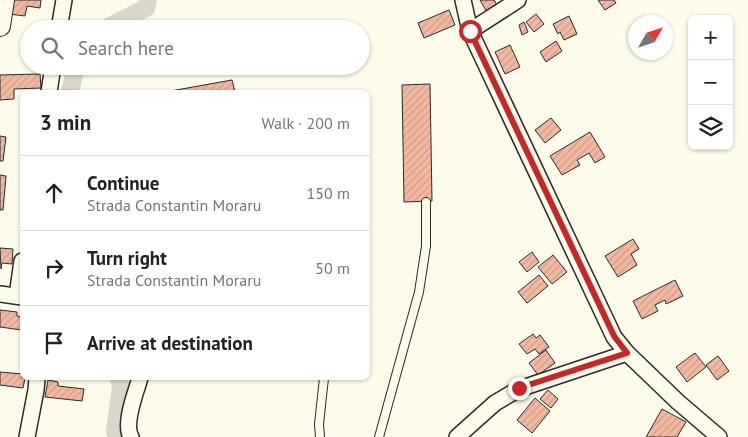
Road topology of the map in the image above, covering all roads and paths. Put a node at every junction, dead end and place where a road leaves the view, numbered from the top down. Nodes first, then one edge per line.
1 (4, 0) edge
2 (64, 0) edge
3 (463, 0) edge
4 (518, 0) edge
5 (61, 20) edge
6 (0, 26) edge
7 (470, 31) junction
8 (52, 75) edge
9 (49, 90) edge
10 (426, 202) dead end
11 (0, 294) edge
12 (20, 297) edge
13 (627, 353) junction
14 (36, 380) edge
15 (139, 380) edge
16 (324, 380) edge
17 (27, 437) edge
18 (131, 437) edge
19 (320, 437) edge
20 (379, 437) edge
21 (458, 437) edge
22 (719, 437) edge

1 - 6 street
2 - 5 street
3 - 7 street
4 - 7 street
7 - 13 street
8 - 9 street
10 - 20 lane
11 - 12 street
13 - 21 street
13 - 22 street
14 - 17 street
15 - 18 street
16 - 19 lane

